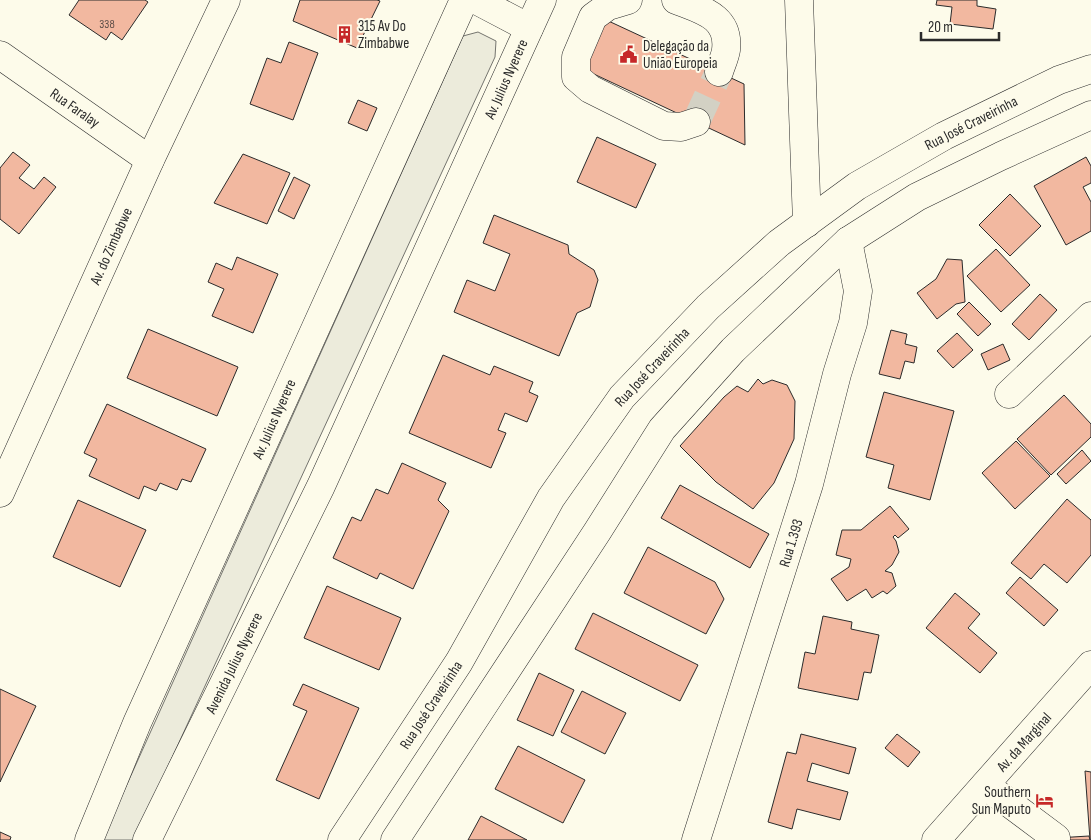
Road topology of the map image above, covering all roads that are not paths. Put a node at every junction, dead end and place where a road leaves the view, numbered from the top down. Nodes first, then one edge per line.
1 (226, 0) edge
2 (464, 0) edge
3 (476, 0) edge
4 (542, 0) edge
5 (628, 0) edge
6 (676, 0) edge
7 (799, 0) edge
8 (529, 28) junction
9 (0, 55) edge
10 (1091, 69) edge
11 (718, 72) tunnel mouth
12 (1091, 115) edge
13 (696, 122) dead end
14 (150, 160) junction
15 (807, 222) junction
16 (848, 241) junction
17 (1091, 316) edge
18 (1009, 394) dead end
19 (321, 486) joint
20 (0, 493) edge
21 (1091, 665) edge
22 (985, 785) junction
23 (1056, 838) dead end
24 (89, 840) edge
25 (147, 840) edge
26 (342, 840) edge
27 (395, 840) edge
28 (696, 840) edge
29 (936, 840) edge

1 - 14 main road, Av. do Zimbabwe
2 - 24 main road, Av. Julius Nyerere
3 - 8 main road
4 - 8 main road, Av. Julius Nyerere
5 - 13 main road
6 - 11 main road
7 - 15 main road
8 - 19 main road, Av. Julius Nyerere
9 - 14 main road, Rua Faralay
10 - 15 main road, Rua José Craveirinha
12 - 16 main road
14 - 20 main road, Av. do Zimbabwe
15 - 26 main road, Rua José Craveirinha
16 - 27 main road
16 - 28 main road, Rua 1.393
17 - 18 main road
19 - 25 main road, Avenida Julius Nyerere
21 - 22 main road, Av. da Marginal
22 - 23 main road
22 - 29 main road, Av. da Marginal

